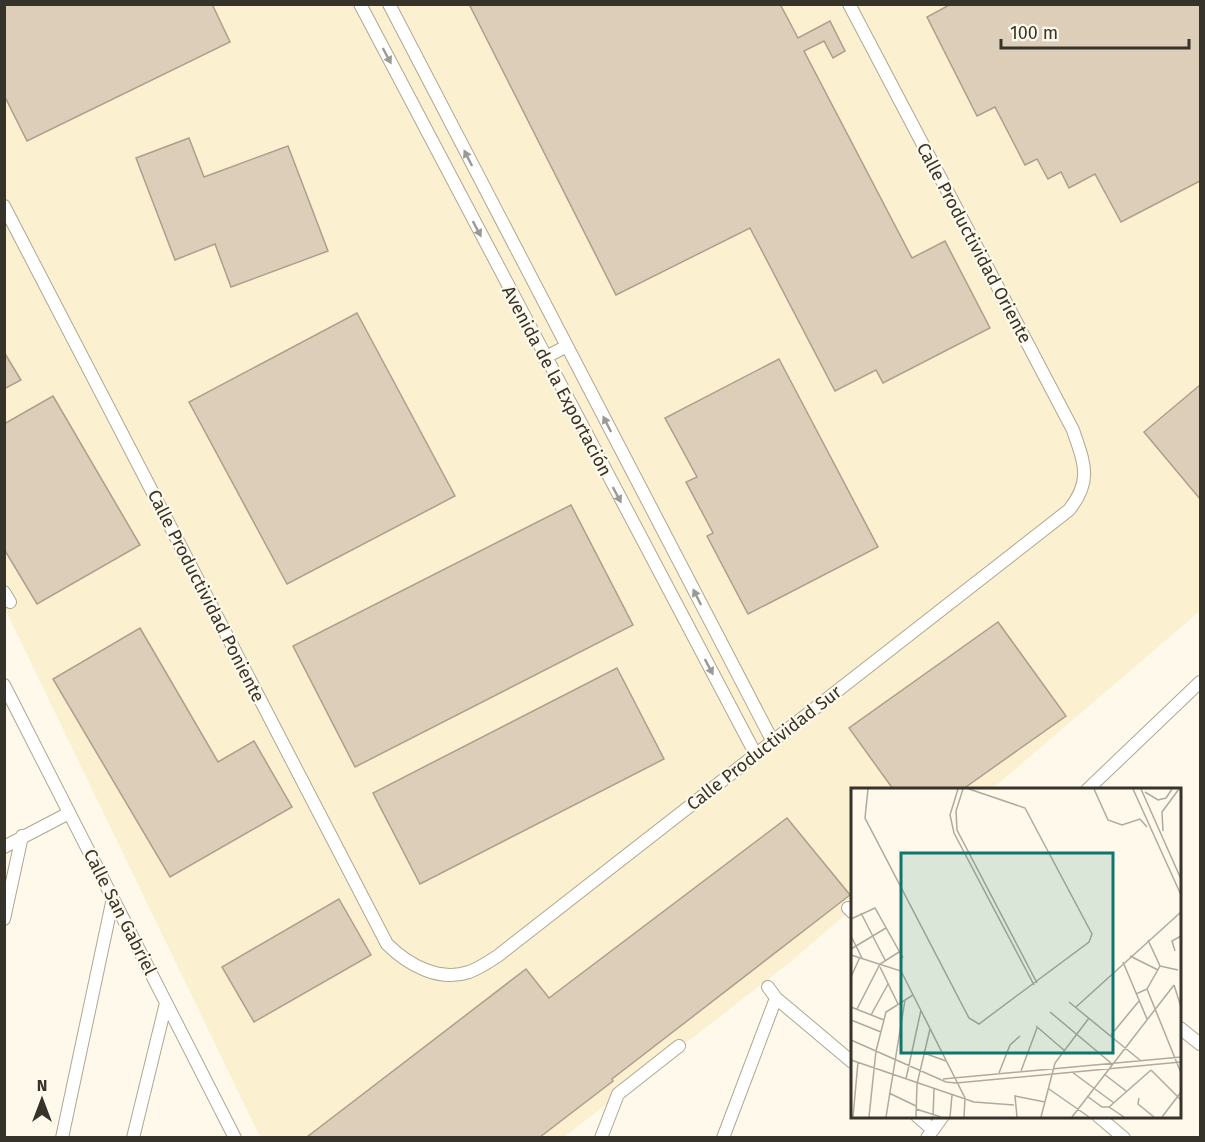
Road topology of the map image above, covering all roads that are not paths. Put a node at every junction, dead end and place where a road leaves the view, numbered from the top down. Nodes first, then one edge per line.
1 (360, 4) edge
2 (389, 4) edge
3 (849, 4) edge
4 (4, 206) edge
5 (567, 345) junction
6 (544, 358) junction
7 (1083, 485) joint
8 (1200, 681) edge
9 (4, 686) edge
10 (772, 742) junction
11 (756, 755) junction
12 (1088, 788) edge
13 (69, 813) junction
14 (22, 836) junction
15 (4, 847) edge
16 (113, 898) junction
17 (4, 919) edge
18 (425, 970) joint
19 (768, 987) dead end
20 (776, 998) junction
21 (166, 1003) junction
22 (1181, 1029) edge
23 (1199, 1039) edge
24 (679, 1046) dead end
25 (851, 1061) edge
26 (918, 1118) edge
27 (942, 1118) edge
28 (1100, 1118) edge
29 (930, 1134) edge
30 (62, 1137) edge
31 (134, 1137) edge
32 (235, 1137) edge
33 (601, 1137) edge
34 (723, 1137) edge
35 (1124, 1137) edge

1 -> 6 street, Avenida de la Exportación
5 -> 2 street, Avenida de la Exportación
3 - 7 street, Calle Productividad Oriente
4 - 18 street, Calle Productividad Poniente
5 - 6 street
10 -> 5 street, Avenida de la Exportación
6 -> 11 street, Avenida de la Exportación
7 - 10 street, Calle Productividad Sur
8 - 12 street
9 - 13 street, Calle San Gabriel
10 - 11 street, Calle Productividad Sur
11 - 18 street, Calle Productividad Sur
13 - 14 street
13 - 16 street, Calle San Gabriel
14 - 15 street
14 - 17 street
16 - 21 street, Calle San Gabriel
16 - 30 street
19 - 20 street
20 - 25 street
20 - 34 street
21 - 31 street
21 - 32 street, Calle San Gabriel
22 - 23 street
24 - 33 street
26 - 29 street
27 - 29 street
28 - 35 street

